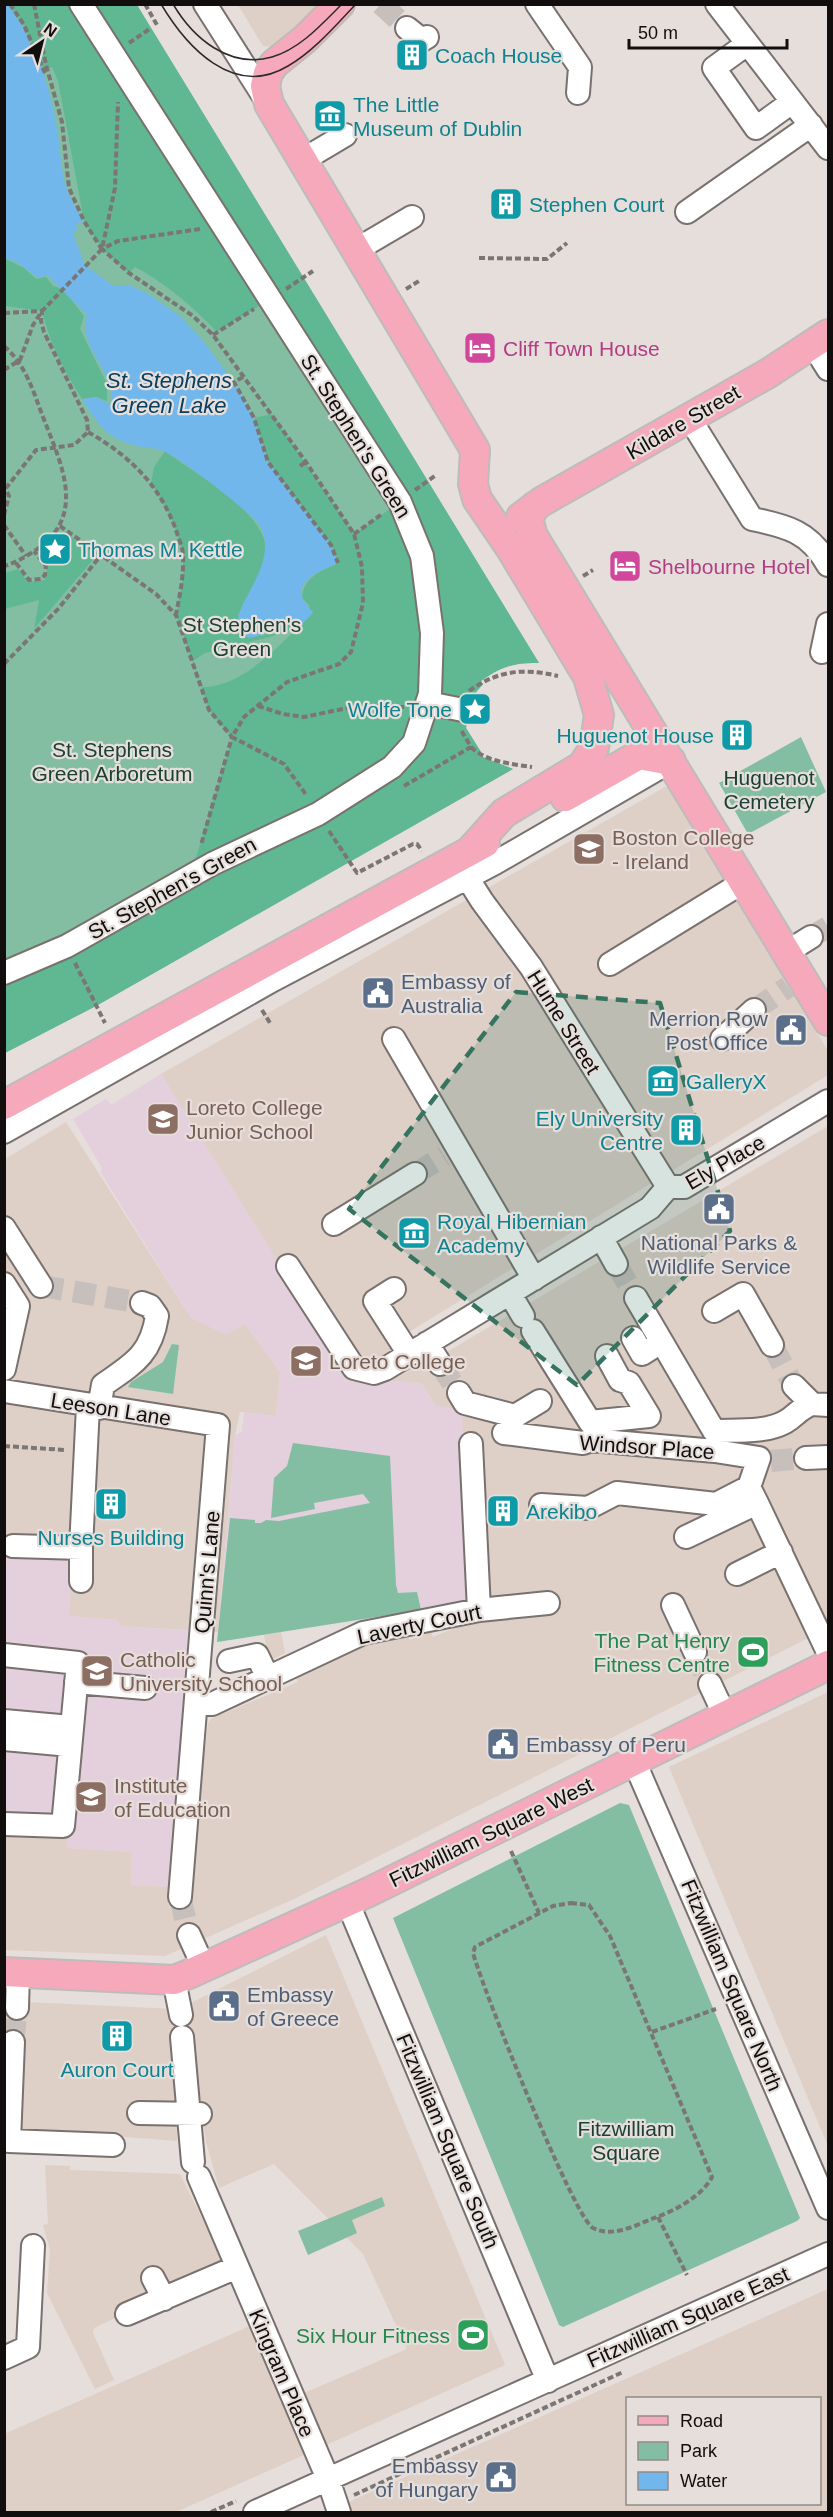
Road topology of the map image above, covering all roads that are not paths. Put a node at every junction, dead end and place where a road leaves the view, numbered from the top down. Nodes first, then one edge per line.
1 (81, 4) edge
2 (205, 4) edge
3 (340, 4) edge
4 (537, 4) edge
5 (717, 4) edge
6 (407, 28) tunnel mouth
7 (428, 37) dead end
8 (747, 44) junction
9 (578, 93) dead end
10 (792, 102) junction
11 (269, 104) junction
12 (811, 125) junction
13 (345, 135) dead end
14 (828, 148) edge
15 (303, 160) junction
16 (687, 212) dead end
17 (412, 217) dead end
18 (356, 249) junction
19 (821, 340) edge
20 (828, 369) edge
21 (690, 419) junction
22 (522, 542) junction
23 (828, 565) edge
24 (828, 624) edge
25 (822, 652) dead end
26 (428, 703) junction
27 (463, 710) dead end
28 (671, 760) junction
29 (464, 863) junction
30 (745, 881) junction
31 (811, 937) tunnel mouth
32 (786, 951) junction
33 (609, 964) dead end
34 (4, 973) edge
35 (754, 1010) tunnel mouth
36 (828, 1021) edge
37 (394, 1039) dead end
38 (722, 1039) dead end
39 (828, 1101) edge
40 (4, 1105) edge
41 (4, 1132) edge
42 (415, 1174) tunnel mouth
43 (668, 1187) junction
44 (334, 1224) dead end
45 (4, 1228) edge
46 (601, 1237) junction
47 (616, 1264) tunnel mouth
48 (288, 1266) dead end
49 (534, 1279) junction
50 (4, 1284) edge
51 (41, 1286) dead end
52 (394, 1289) dead end
53 (510, 1294) junction
54 (636, 1298) tunnel mouth
55 (142, 1303) dead end
56 (714, 1311) dead end
57 (633, 1338) dead end
58 (661, 1342) junction
59 (772, 1345) tunnel mouth
60 (414, 1351) junction
61 (607, 1356) dead end
62 (440, 1364) tunnel mouth
63 (4, 1370) edge
64 (794, 1386) tunnel mouth
65 (4, 1391) edge
66 (459, 1393) tunnel mouth
67 (540, 1401) dead end
68 (820, 1404) edge
69 (93, 1407) junction
70 (218, 1425) joint
71 (504, 1432) dead end
72 (471, 1444) dead end
73 (753, 1495) junction
74 (541, 1505) dead end
75 (686, 1537) dead end
76 (13, 1546) dead end
77 (81, 1548) junction
78 (781, 1552) junction
79 (737, 1574) dead end
80 (81, 1581) dead end
81 (673, 1605) dead end
82 (543, 1606) dead end
83 (499, 1613) junction
84 (828, 1652) edge
85 (695, 1653) tunnel mouth
86 (4, 1655) edge
87 (229, 1662) dead end
88 (828, 1665) edge
89 (274, 1681) junction
90 (76, 1682) junction
91 (710, 1684) tunnel mouth
92 (146, 1688) dead end
93 (196, 1704) junction
94 (725, 1716) junction
95 (4, 1721) edge
96 (71, 1728) junction
97 (4, 1739) edge
98 (634, 1761) junction
99 (4, 1824) edge
100 (180, 1898) tunnel mouth
101 (347, 1901) junction
102 (189, 1935) tunnel mouth
103 (204, 1968) junction
104 (11, 1973) edge
105 (174, 1980) junction
106 (17, 2008) tunnel mouth
107 (181, 2015) dead end
108 (182, 2037) dead end
109 (13, 2042) tunnel mouth
110 (139, 2114) dead end
111 (194, 2114) junction
112 (113, 2145) dead end
113 (828, 2208) edge
114 (33, 2246) dead end
115 (828, 2254) edge
116 (237, 2267) junction
117 (153, 2278) dead end
118 (164, 2299) junction
119 (127, 2314) dead end
120 (4, 2358) edge
121 (548, 2381) junction
122 (328, 2479) junction
123 (337, 2508) edge
124 (255, 2512) edge

1 - 26 street, St. Stephen's Green
2 - 11 street
3 - 11 main road
4 - 9 street
5 - 8 street
6 - 7 street
8 - 10 street
8 - 10 street
10 - 12 street
11 - 15 main road
12 - 14 street
12 - 16 street
13 - 15 street
15 - 18 main road
17 - 18 street
18 - 22 main road
19 - 20 street
19 - 21 main road, Kildare Street
21 - 22 main road, Kildare Street
21 - 23 street
22 - 28 main road
22 - 29 main road
24 - 25 street
26 - 27 street
26 - 34 street, St. Stephen's Green
28 - 29 main road
28 - 30 main road
29 - 40 main road
29 - 41 street
29 - 43 street, Hume Street
30 - 32 main road
30 - 33 street
31 - 32 street
32 - 36 main road
35 - 38 street
37 - 49 street
39 - 43 street, Ely Place
42 - 44 street
43 - 46 street, Ely Place
45 - 51 street
46 - 47 street
46 - 49 street, Ely Place
48 - 60 street, Ely Place
49 - 53 street, Ely Place
50 - 63 street
52 - 60 street
53 - 60 street, Ely Place
53 - 61 street
54 - 58 street
55 - 69 street
56 - 59 street
57 - 58 street
58 - 68 street
60 - 62 street
64 - 68 street
65 - 69 street, Leeson Lane
66 - 67 street
69 - 70 street, Leeson Lane
69 - 77 street
70 - 93 street, Quinn's Lane
71 - 73 street, Windsor Place
72 - 83 street
73 - 74 street
73 - 75 street
73 - 78 street
76 - 77 street
77 - 80 street
78 - 79 street
78 - 84 street
81 - 85 street
82 - 83 street, Laverty Court
83 - 89 street, Laverty Court
86 - 90 street
87 - 89 street
88 - 94 main road, Fitzwilliam Square West
89 - 93 street, Laverty Court
90 - 92 street
90 - 96 street
91 - 94 street
93 - 100 street, Quinn's Lane
94 - 98 main road, Fitzwilliam Square West
95 - 96 street
96 - 97 street
96 - 99 street
98 - 101 main road, Fitzwilliam Square West
98 - 113 street, Fitzwilliam Square North
101 - 103 main road, Fitzwilliam Square West
101 - 121 street, Fitzwilliam Square South
102 - 103 street
103 - 105 main road, Fitzwilliam Square West
104 - 105 main road
104 - 106 street
105 - 107 street
108 - 111 street, Kingram Place
109 - 112 street
110 - 111 street
111 - 116 street, Kingram Place
114 - 120 street
115 - 121 street, Fitzwilliam Square East
116 - 118 street
116 - 122 street, Kingram Place
117 - 118 street
118 - 119 street
121 - 122 street, Fitzwilliam Square East
122 - 123 street, Kingram Place
122 - 124 street, Fitzwilliam Square East

